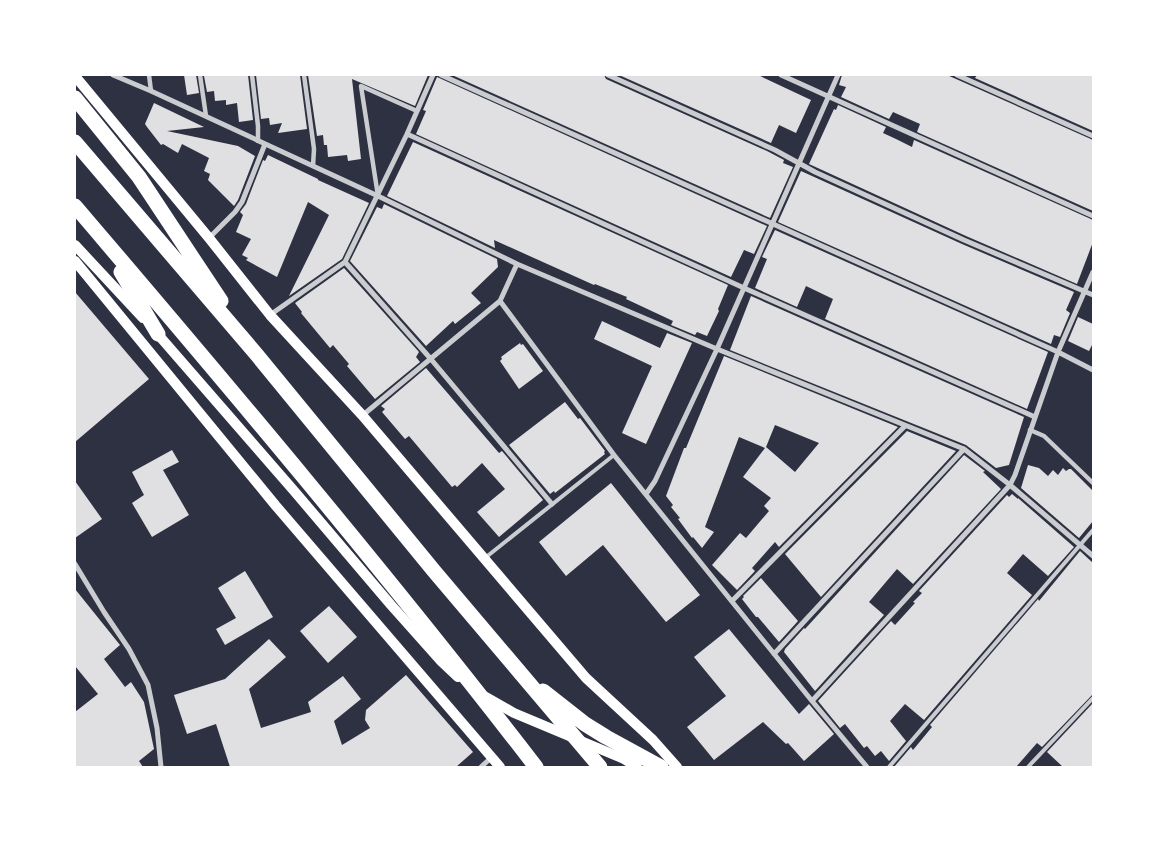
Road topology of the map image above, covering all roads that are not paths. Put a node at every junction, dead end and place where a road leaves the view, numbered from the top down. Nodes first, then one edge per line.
1 (112, 75) edge
2 (149, 75) edge
3 (200, 75) edge
4 (252, 75) edge
5 (304, 75) edge
6 (433, 75) edge
7 (441, 75) edge
8 (608, 75) edge
9 (782, 75) edge
10 (838, 75) edge
11 (957, 75) edge
12 (75, 76) edge
13 (151, 91) junction
14 (828, 96) junction
15 (75, 98) edge
16 (417, 111) junction
17 (206, 116) junction
18 (407, 134) junction
19 (1093, 136) edge
20 (258, 141) junction
21 (75, 142) edge
22 (265, 144) junction
23 (799, 164) junction
24 (313, 166) junction
25 (378, 196) junction
26 (75, 206) edge
27 (1093, 216) edge
28 (772, 225) junction
29 (100, 236) junction
30 (209, 238) junction
31 (75, 245) edge
32 (75, 260) edge
33 (345, 262) junction
34 (518, 264) junction
35 (1093, 272) edge
36 (744, 288) junction
37 (1084, 291) junction
38 (1093, 295) edge
39 (500, 301) junction
40 (270, 315) junction
41 (158, 334) junction
42 (717, 349) junction
43 (1058, 352) junction
44 (257, 355) junction
45 (430, 358) junction
46 (1093, 370) edge
47 (362, 415) junction
48 (1035, 418) junction
49 (905, 426) junction
50 (1030, 430) junction
51 (964, 449) junction
52 (614, 455) junction
53 (1093, 483) edge
54 (1010, 485) junction
55 (646, 494) junction
56 (552, 504) junction
57 (1093, 530) edge
58 (1080, 545) junction
59 (1093, 556) edge
60 (484, 559) junction
61 (75, 564) edge
62 (732, 601) junction
63 (774, 654) junction
64 (522, 674) junction
65 (1093, 698) edge
66 (812, 701) junction
67 (492, 757) junction
68 (161, 767) edge
69 (481, 767) edge
70 (500, 767) edge
71 (534, 767) edge
72 (600, 767) edge
73 (637, 767) edge
74 (661, 767) edge
75 (677, 767) edge
76 (867, 767) edge
77 (889, 767) edge
78 (1028, 767) edge

1 - 13 street
2 - 13 street
3 - 17 street
4 - 20 street
5 - 24 street
6 - 16 street
7 - 28 street
8 - 23 street
9 - 14 street
10 - 14 street
11 - 19 street
12 - 30 main road
13 - 17 street
14 - 23 street
14 - 27 street
15 - 44 highway
16 - 18 street
16 - 25 street
17 - 20 street
18 - 25 street
18 - 36 street
20 - 22 street
21 - 44 highway
22 - 24 street
22 - 30 street
23 - 28 street
23 - 37 street
24 - 25 street
25 - 33 street
25 - 34 street
26 - 29 highway
28 - 36 street
28 - 43 street
29 - 41 highway
29 - 71 highway
30 - 40 main road
31 - 41 main road
32 - 67 main road
33 - 40 street
33 - 45 street
34 - 39 street
34 - 42 street
35 - 37 street
36 - 42 street
36 - 48 street
37 - 38 street
37 - 43 street
39 - 45 street
39 - 52 street
40 - 47 main road
41 - 73 main road
42 - 49 street
42 - 55 street
43 - 46 street
43 - 48 street
44 - 64 highway
45 - 47 street
45 - 56 street
47 - 60 main road
48 - 50 street
49 - 51 street
49 - 62 street
50 - 53 street
50 - 54 street
51 - 54 street
51 - 63 street
52 - 55 street
52 - 56 lane
54 - 58 street
54 - 66 street
55 - 62 street
56 - 60 lane
57 - 58 lane
58 - 59 street
58 - 77 lane
60 - 75 main road
61 - 68 street
62 - 63 street
63 - 66 street
64 - 72 highway
64 - 74 highway
65 - 78 lane
66 - 76 street
67 - 69 street
67 - 70 main road

